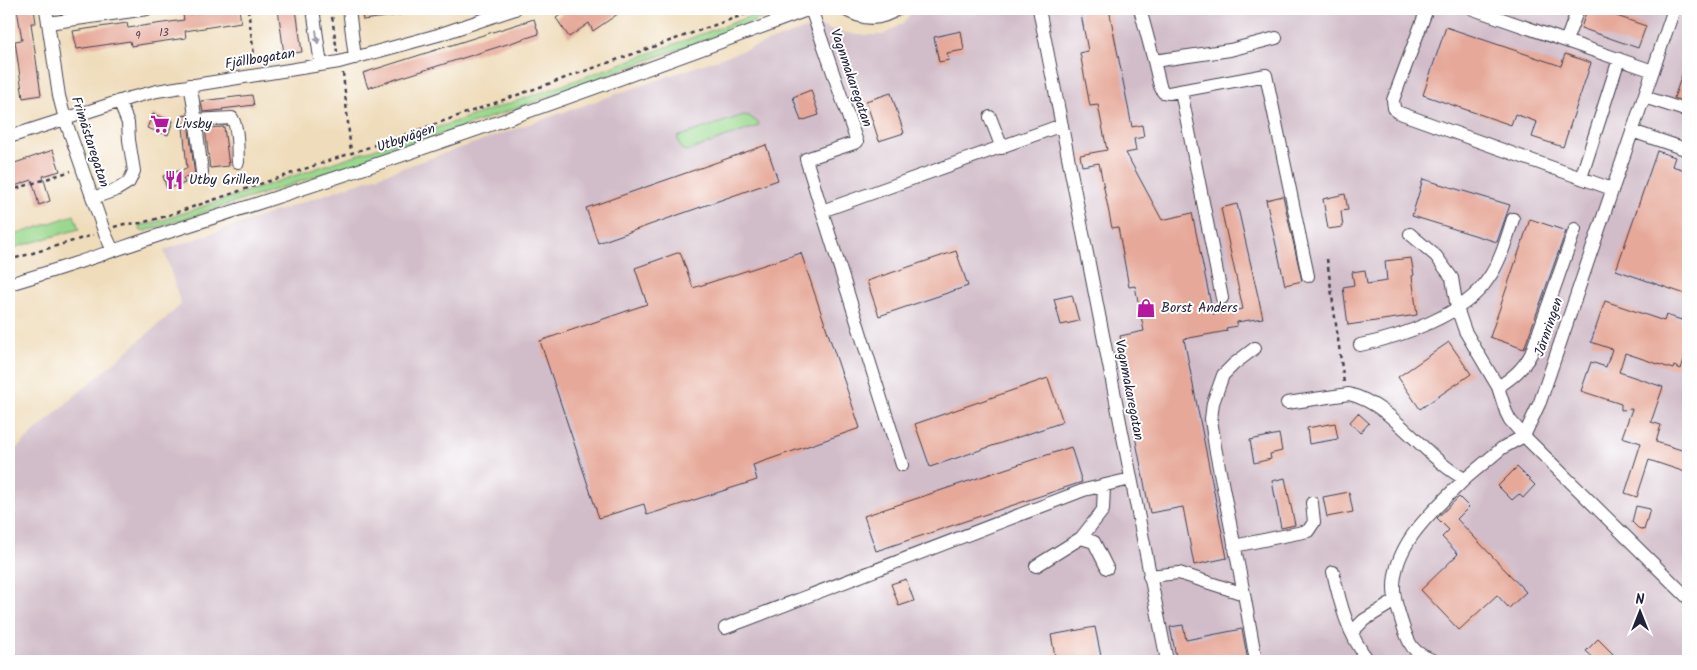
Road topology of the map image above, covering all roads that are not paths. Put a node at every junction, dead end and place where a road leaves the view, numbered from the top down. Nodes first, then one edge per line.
1 (46, 9) edge
2 (146, 9) edge
3 (313, 9) edge
4 (349, 9) edge
5 (472, 9) edge
6 (514, 9) edge
7 (810, 9) edge
8 (844, 9) edge
9 (897, 9) edge
10 (1039, 9) edge
11 (1140, 9) edge
12 (1427, 9) edge
13 (1473, 9) edge
14 (1578, 9) edge
15 (1670, 10) edge
16 (117, 11) edge
17 (1499, 13) edge
18 (474, 22) junction
19 (48, 23) junction
20 (1276, 38) dead end
21 (1566, 41) junction
22 (355, 58) junction
23 (1619, 59) junction
24 (1154, 62) junction
25 (321, 65) junction
26 (1653, 71) junction
27 (190, 85) junction
28 (1181, 91) junction
29 (1644, 97) junction
30 (119, 101) junction
31 (1688, 111) edge
32 (990, 117) dead end
33 (65, 119) junction
34 (196, 120) junction
35 (1062, 125) junction
36 (1632, 130) junction
37 (9, 137) edge
38 (1002, 148) junction
39 (1688, 150) edge
40 (238, 162) dead end
41 (202, 172) dead end
42 (1581, 178) junction
43 (1612, 189) junction
44 (93, 198) junction
45 (822, 210) junction
46 (1513, 219) dead end
47 (1410, 234) dead end
48 (1594, 244) junction
49 (113, 251) junction
50 (1308, 276) dead end
51 (9, 284) edge
52 (1222, 298) dead end
53 (1457, 308) junction
54 (1360, 345) dead end
55 (1256, 348) dead end
56 (1498, 387) junction
57 (1287, 402) dead end
58 (1524, 436) junction
59 (902, 465) dead end
60 (1131, 479) junction
61 (1464, 479) junction
62 (1104, 486) junction
63 (1312, 503) dead end
64 (1081, 538) junction
65 (1234, 546) junction
66 (1036, 566) dead end
67 (1108, 568) dead end
68 (1333, 572) dead end
69 (1150, 576) junction
70 (1244, 594) junction
71 (1688, 598) edge
72 (1395, 600) junction
73 (725, 628) dead end
74 (1352, 632) junction
75 (1166, 661) edge
76 (1256, 661) edge
77 (1368, 661) edge
78 (1435, 661) edge

1 - 19 street, Frimästaregatan
2 - 16 street
3 -> 25 street
4 - 22 street
5 - 18 street
6 - 18 street, Fjällbogatan
7 - 45 street, Vagnmakaregatan
7 - 49 street, Utbyvägen
8 - 9 street
10 - 35 street, Vagnmakaregatan
11 - 24 street
12 - 42 street
13 - 17 street
14 - 21 street
15 - 26 street, Järnringen
16 - 19 street
17 - 21 street
18 - 22 street, Fjällbogatan
19 - 33 street, Frimästaregatan
20 - 24 street
21 - 23 street
22 - 25 street, Fjällbogatan
23 - 26 street
23 - 42 street
24 - 28 street
25 - 27 street, Fjällbogatan
26 - 29 street, Järnringen
27 - 30 street, Fjällbogatan
27 - 34 street
28 - 50 street
28 - 52 street
29 - 31 street
29 - 36 street, Järnringen
30 - 33 street, Fjällbogatan
30 - 44 street
32 - 38 street
33 - 37 street, Fjällbogatan
33 - 44 street, Frimästaregatan
34 - 40 street
34 - 41 street
35 - 38 street
35 - 60 street, Vagnmakaregatan
36 - 39 street
36 - 43 street, Järnringen
38 - 45 street
42 - 43 street
43 - 48 street, Järnringen
44 - 49 street, Frimästaregatan
45 - 59 street, Vagnmakaregatan
46 - 53 street
47 - 53 street
48 - 56 street
48 - 58 street, Järnringen
49 - 51 street, Utbyvägen
53 - 54 street
53 - 56 street
55 - 65 street
56 - 58 street
57 - 61 street
58 - 61 street
58 - 71 street
60 - 62 street
60 - 69 street, Vagnmakaregatan
61 - 72 street
62 - 64 street
62 - 73 street
63 - 65 street
64 - 66 street
64 - 67 street
65 - 70 street
68 - 74 street
69 - 70 street
69 - 75 street, Vagnmakaregatan
70 - 76 street
72 - 74 street
72 - 78 street
74 - 77 street

